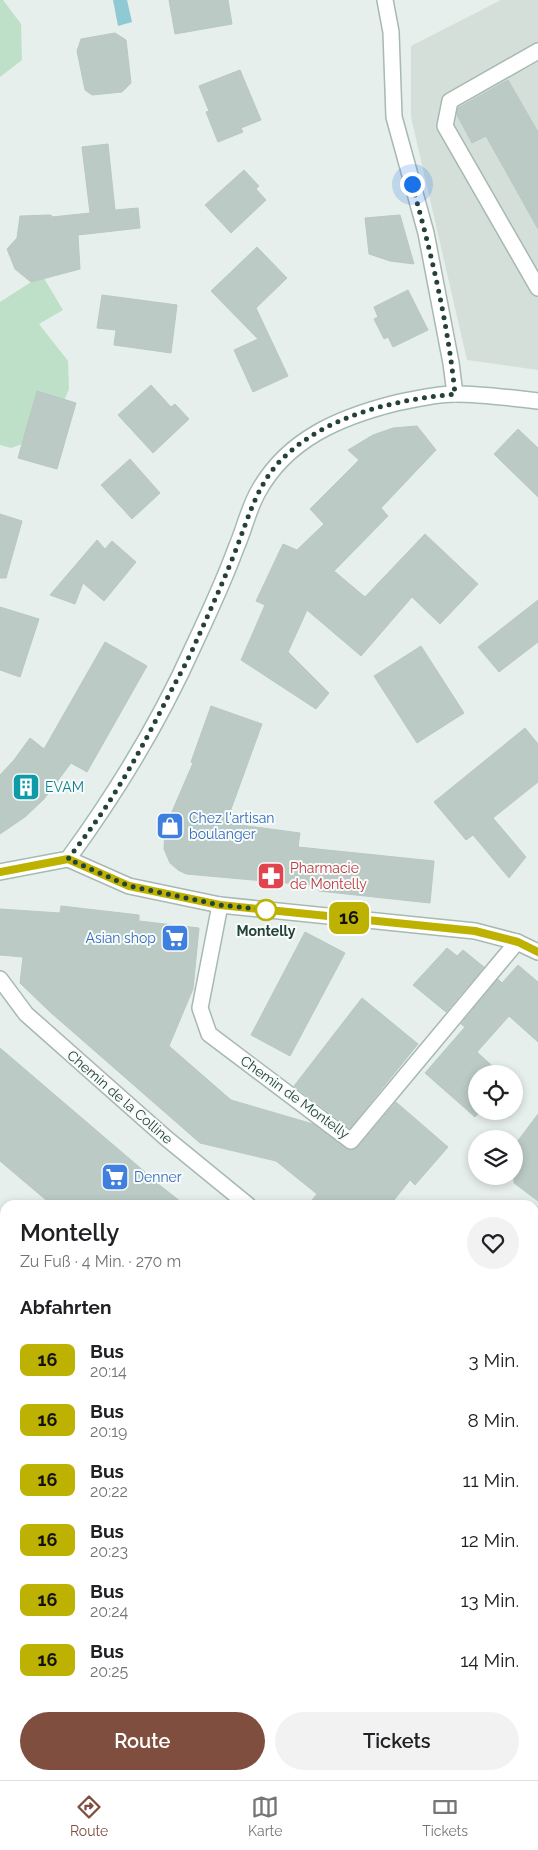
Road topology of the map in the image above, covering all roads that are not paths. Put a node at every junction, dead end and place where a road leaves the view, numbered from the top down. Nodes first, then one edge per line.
1 (385, 0) edge
2 (538, 51) edge
3 (538, 288) edge
4 (455, 394) junction
5 (538, 401) edge
6 (68, 859) junction
7 (0, 872) edge
8 (220, 905) junction
9 (518, 942) junction
10 (538, 952) edge
11 (0, 979) edge
12 (242, 1200) edge

1 - 4 street
2 - 3 street
4 - 5 street
4 - 6 street
6 - 7 street
6 - 8 street
8 - 9 street
8 - 9 street, Chemin de Montelly
9 - 10 street
11 - 12 street, Chemin de la Colline

